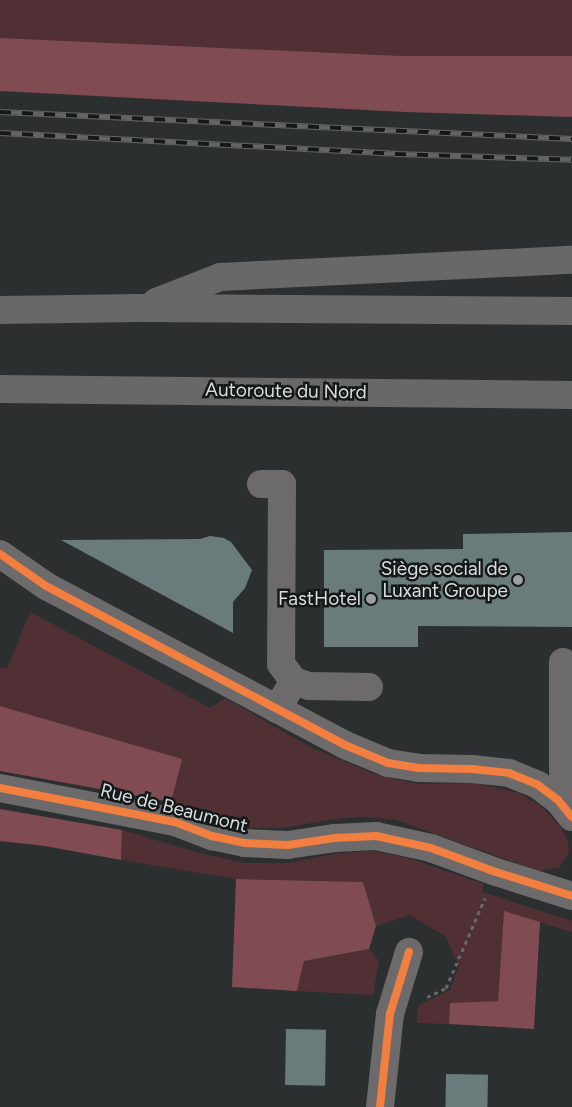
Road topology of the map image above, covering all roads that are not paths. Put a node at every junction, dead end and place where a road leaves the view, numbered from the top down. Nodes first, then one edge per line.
1 (572, 260) edge
2 (141, 308) junction
3 (0, 310) edge
4 (572, 311) edge
5 (0, 389) edge
6 (572, 395) edge
7 (261, 484) dead end
8 (0, 554) edge
9 (563, 662) dead end
10 (294, 681) junction
11 (369, 687) dead end
12 (277, 709) junction
13 (0, 788) edge
14 (565, 808) edge
15 (572, 896) edge
16 (409, 952) dead end
17 (380, 1107) edge

1 - 2 highway
2 - 3 highway
2 - 4 highway
5 - 6 highway, Autoroute du Nord
7 - 10 street
8 - 12 street
9 - 14 street
10 - 11 street
10 - 12 street
12 - 14 street
13 - 15 street, Rue de Beaumont
16 - 17 street

